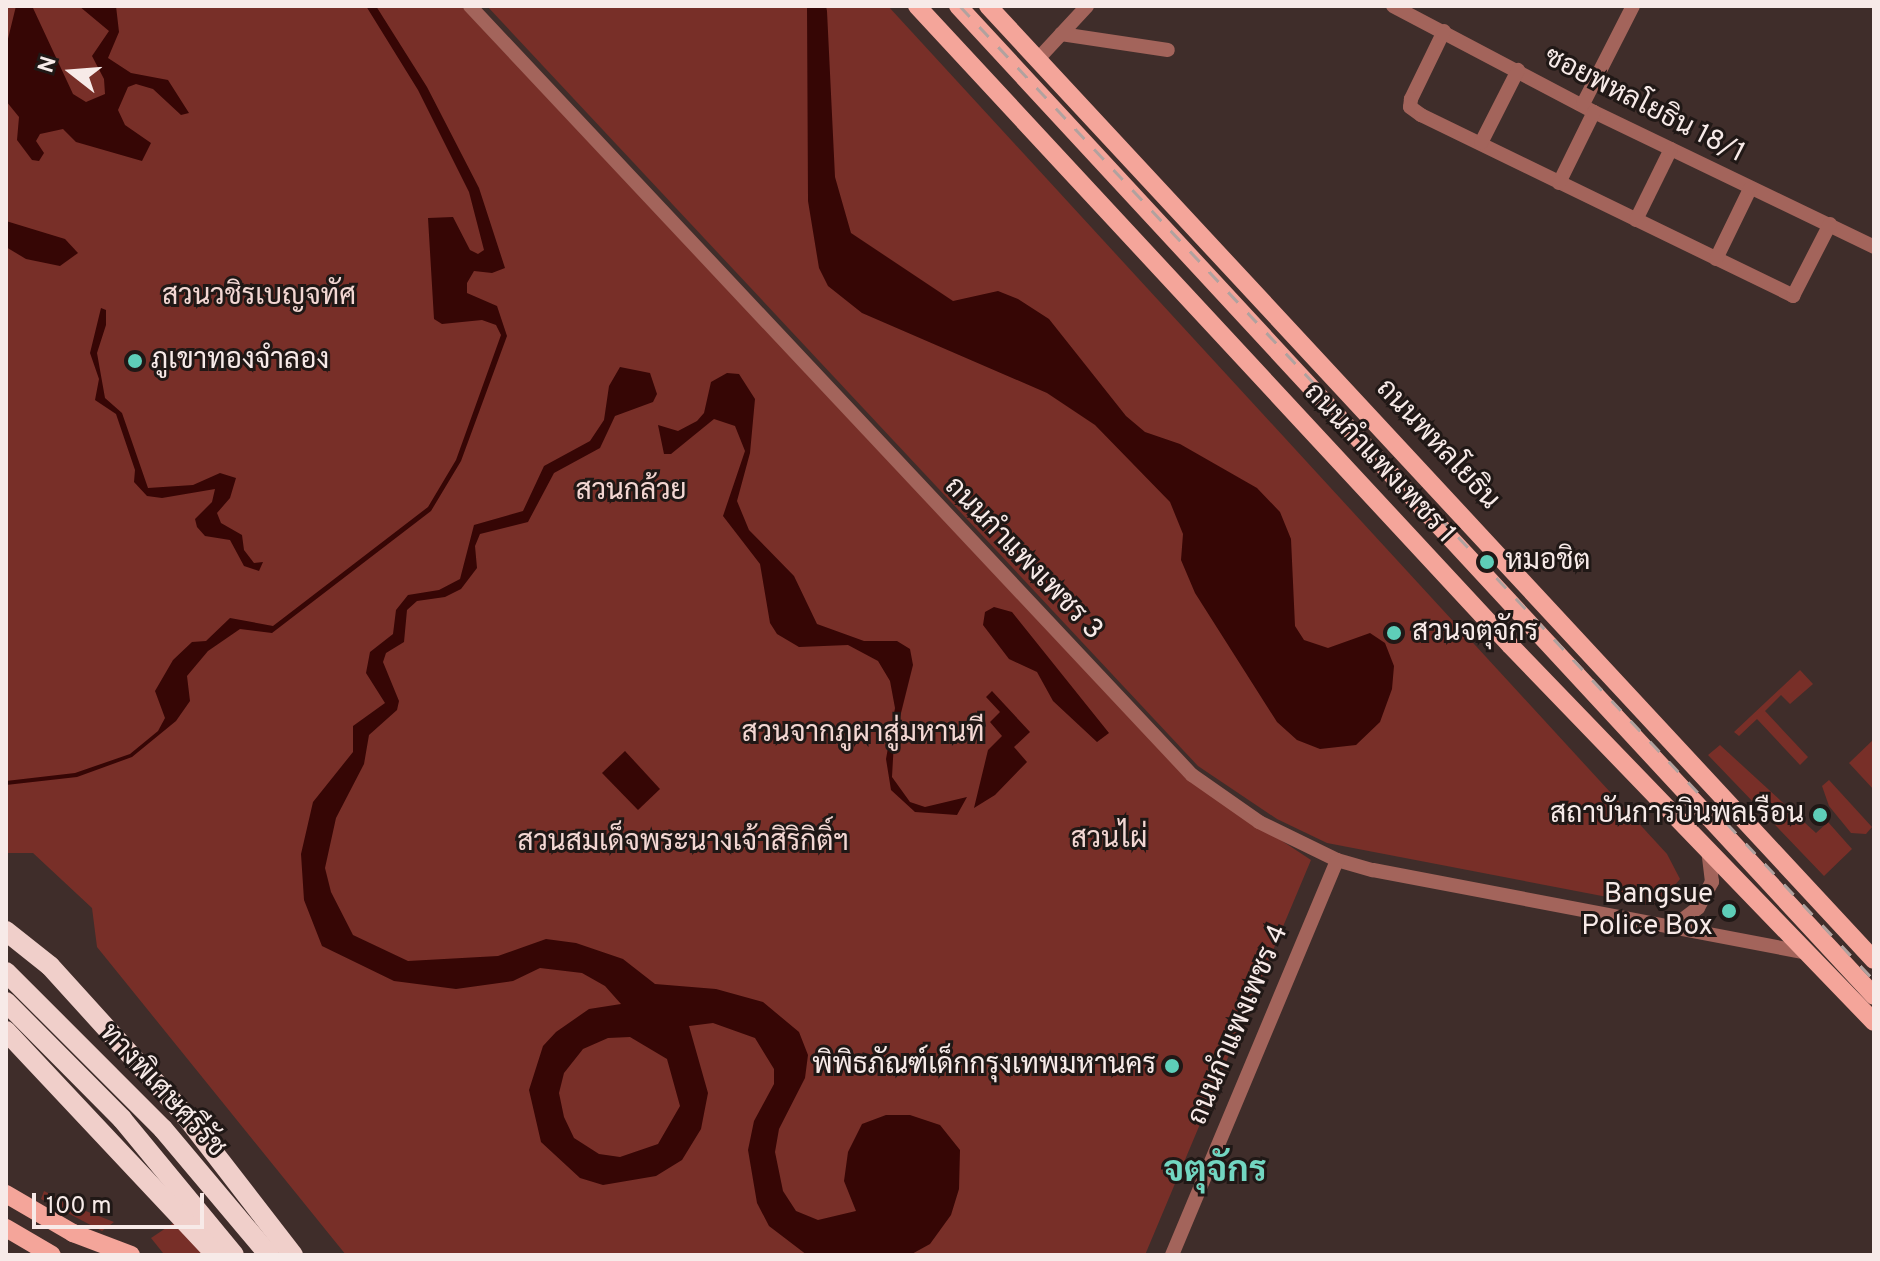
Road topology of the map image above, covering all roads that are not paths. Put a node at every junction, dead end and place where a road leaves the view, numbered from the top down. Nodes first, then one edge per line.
1 (470, 6) edge
2 (917, 6) edge
3 (958, 6) edge
4 (988, 6) edge
5 (1087, 6) edge
6 (1393, 6) edge
7 (1633, 6) edge
8 (1444, 31) junction
9 (1061, 34) junction
10 (1168, 50) dead end
11 (1038, 59) junction
12 (1518, 70) junction
13 (1589, 108) junction
14 (1481, 143) junction
15 (1671, 149) junction
16 (1559, 183) junction
17 (1750, 189) junction
18 (1636, 220) junction
19 (1830, 224) junction
20 (1874, 247) edge
21 (1716, 259) junction
22 (1373, 417) junction
23 (1389, 474) junction
24 (1708, 849) junction
25 (1337, 860) junction
26 (1670, 929) junction
27 (6, 931) edge
28 (1808, 953) junction
29 (1874, 960) edge
30 (1841, 961) junction
31 (6, 972) edge
32 (1874, 977) edge
33 (1874, 996) edge
34 (6, 1002) edge
35 (1874, 1022) edge
36 (6, 1031) edge
37 (6, 1194) edge
38 (6, 1228) edge
39 (52, 1255) edge
40 (131, 1255) edge
41 (216, 1255) edge
42 (234, 1255) edge
43 (269, 1255) edge
44 (293, 1255) edge
45 (1172, 1255) edge

1 - 25 street, ถนนกำแพงเพชร 3
2 - 24 main road, ถนนกำแพงเพชร 1
3 - 23 main road, ถนนพหลโยธิน
4 - 11 main road, ถนนพหลโยธิน
5 - 9 street
6 - 8 street, ซอยพหลโยธิน 18/1
7 - 13 street
8 - 12 street, ซอยพหลโยธิน 18/1
8 - 14 street
9 - 10 street
9 - 11 street
11 - 22 main road, ถนนพหลโยธิน
12 - 13 street, ซอยพหลโยธิน 18/1
12 - 14 street
13 - 15 street, ซอยพหลโยธิน 18/1
13 - 16 street
14 - 16 street
15 - 17 street, ซอยพหลโยธิน 18/1
15 - 18 street
16 - 18 street
17 - 19 street, ซอยพหลโยธิน 18/1
17 - 21 street
18 - 21 street
19 - 20 street, ซอยพหลโยธิน 18/1
19 - 21 street
22 - 23 main road
22 - 29 main road, ถนนพหลโยธิน
23 - 30 main road, ถนนพหลโยธิน
24 - 26 street
24 - 28 main road, ถนนกำแพงเพชร 1
25 - 26 street, ถนนกำแพงเพชร 3
25 - 45 street, ถนนกำแพงเพชร 4
26 - 28 street, ถนนกำแพงเพชร 3
27 - 44 highway
28 - 35 main road, ถนนกำแพงเพชร 1
30 - 32 main road
30 - 33 main road, ถนนพหลโยธิน
31 - 43 highway, ทางพิเศษศรีรัช
34 - 42 highway, ทางพิเศษศรีรัช
36 - 41 highway
37 - 40 main road
38 - 39 main road

